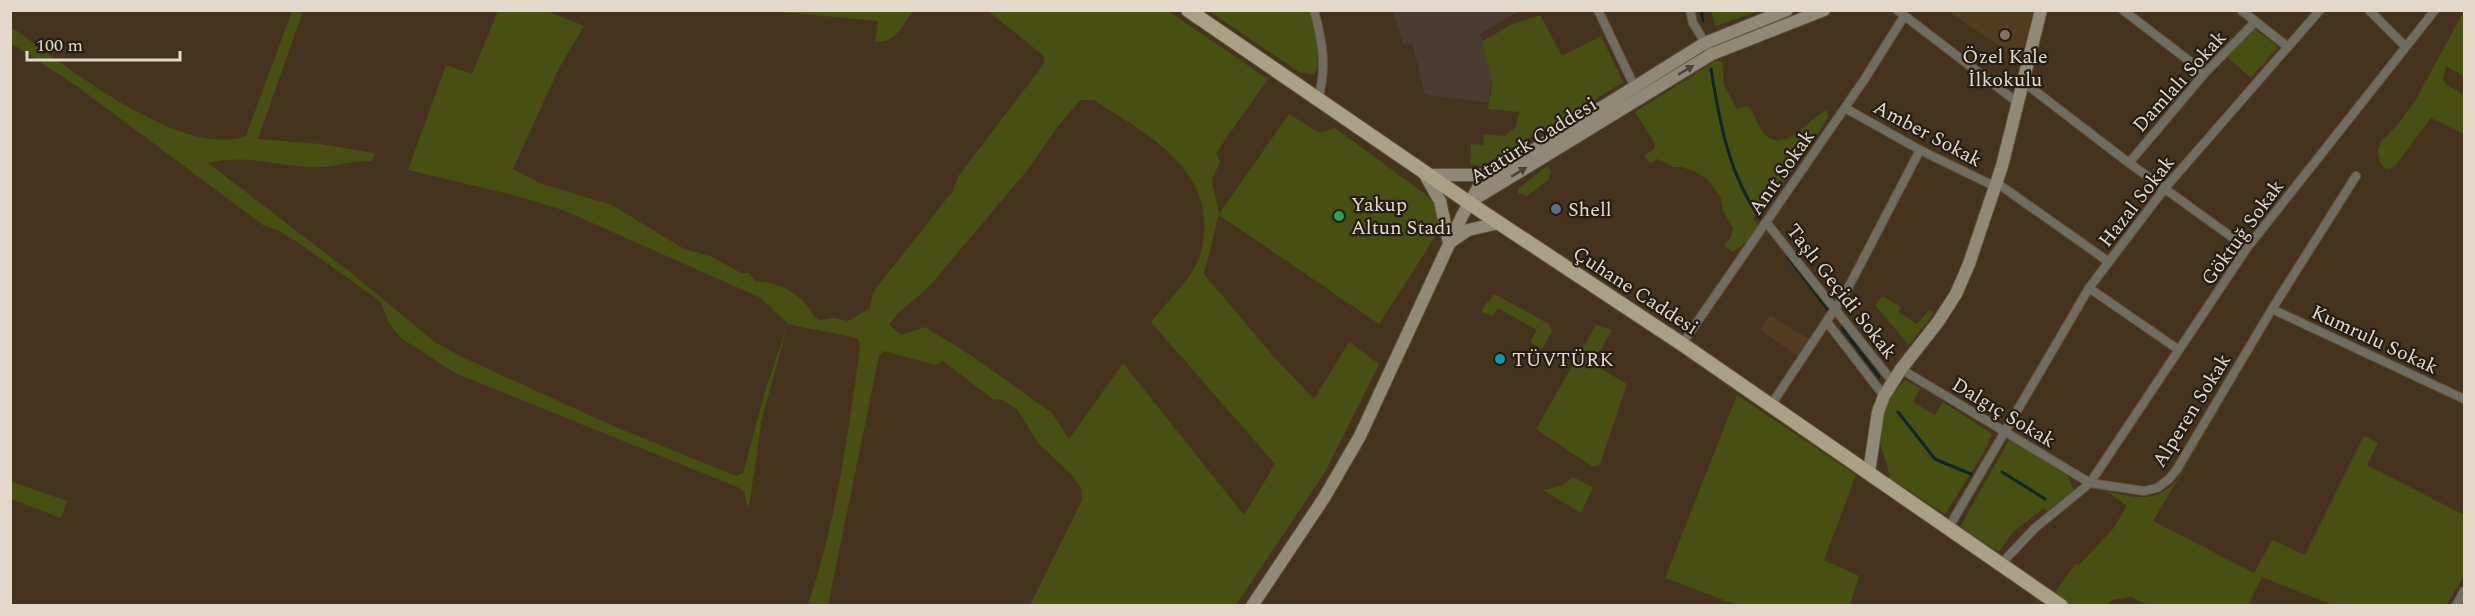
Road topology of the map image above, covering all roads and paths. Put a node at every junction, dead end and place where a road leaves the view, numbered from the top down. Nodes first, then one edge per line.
1 (1188, 10) edge
2 (1314, 10) edge
3 (1598, 10) edge
4 (1690, 10) edge
5 (1787, 10) edge
6 (1824, 10) edge
7 (1897, 10) edge
8 (2041, 10) edge
9 (2123, 10) edge
10 (2241, 10) edge
11 (2320, 10) edge
12 (2369, 10) edge
13 (2434, 10) edge
14 (1904, 18) junction
15 (2255, 22) junction
16 (2405, 46) junction
17 (2288, 47) junction
18 (1709, 49) junction
19 (2205, 73) junction
20 (2022, 81) junction
21 (1637, 92) junction
22 (1318, 100) junction
23 (2017, 102) junction
24 (1845, 108) junction
25 (1920, 150) junction
26 (2129, 163) junction
27 (1426, 173) junction
28 (1492, 175) junction
29 (2356, 177) dead end
30 (1996, 185) junction
31 (2165, 188) junction
32 (1470, 203) junction
33 (1766, 222) junction
34 (1499, 223) junction
35 (1449, 243) junction
36 (2247, 248) junction
37 (2109, 261) junction
38 (2089, 288) junction
39 (2272, 309) junction
40 (1835, 310) junction
41 (1827, 322) junction
42 (1682, 344) junction
43 (2179, 350) junction
44 (1901, 369) junction
45 (1892, 381) junction
46 (1884, 396) junction
47 (2464, 399) edge
48 (1771, 405) junction
49 (2004, 431) junction
50 (1869, 472) junction
51 (2090, 483) junction
52 (1949, 527) junction
53 (2002, 563) junction
54 (2464, 591) edge
55 (1252, 606) edge
56 (2061, 606) edge
57 (2456, 606) edge

1 - 22 main road, Çuhane Caddesi
2 - 22 street
3 - 21 street
4 - 18 street
5 - 18 main road, Atatürk Caddesi
6 - 18 main road, Atatürk Caddesi
7 - 14 street
8 - 20 main road
9 - 19 street
10 - 15 street
11 - 17 street, Hazal Sokak
12 - 16 street
13 - 16 street, Göktuğ Sokak
14 - 23 street
14 - 24 street, Anıt Sokak
15 - 17 street
15 - 19 street, Damlalı Sokak
16 - 36 street, Göktuğ Sokak
17 - 31 street, Hazal Sokak
18 - 21 main road, Atatürk Caddesi
19 - 26 street, Damlalı Sokak
20 - 23 main road
20 - 26 street
21 - 28 main road, Atatürk Caddesi
32 -> 21 main road, Atatürk Caddesi
22 - 27 main road, Çuhane Caddesi
23 - 30 main road
24 - 25 street, Amber Sokak
24 - 33 street, Anıt Sokak
25 - 30 street, Amber Sokak
25 - 40 street
26 - 31 street
27 - 28 main road
27 - 32 main road, Çuhane Caddesi
27 - 35 main road
28 - 32 main road, Atatürk Caddesi
29 - 39 street, Alperen Sokak
30 - 37 street, Amber Sokak
30 - 44 main road
31 - 36 street
31 - 37 street, Hazal Sokak
32 - 34 main road, Çuhane Caddesi
32 - 35 main road
33 - 40 street, Taşlı Geçidi Sokak
33 - 42 street, Anıt Sokak
34 - 35 main road
34 - 42 main road, Çuhane Caddesi
35 - 55 main road
36 - 43 street, Göktuğ Sokak
37 - 38 street, Hazal Sokak
38 - 43 street
38 - 49 street, Hazal Sokak
39 - 47 street, Kumrulu Sokak
39 - 51 street, Alperen Sokak
40 - 41 street
40 - 45 street, Taşlı Geçidi Sokak
41 - 46 street
41 - 48 street
42 - 48 main road, Çuhane Caddesi
43 - 51 street, Göktuğ Sokak
44 - 45 main road
44 - 49 street, Dalgıç Sokak
45 - 46 main road
46 - 50 main road
48 - 50 main road, Çuhane Caddesi
49 - 51 street, Dalgıç Sokak
49 - 52 street, Hazal Sokak
50 - 52 main road, Çuhane Caddesi
51 - 53 street
52 - 53 main road, Çuhane Caddesi
53 - 56 main road, Çuhane Caddesi
54 - 57 street

